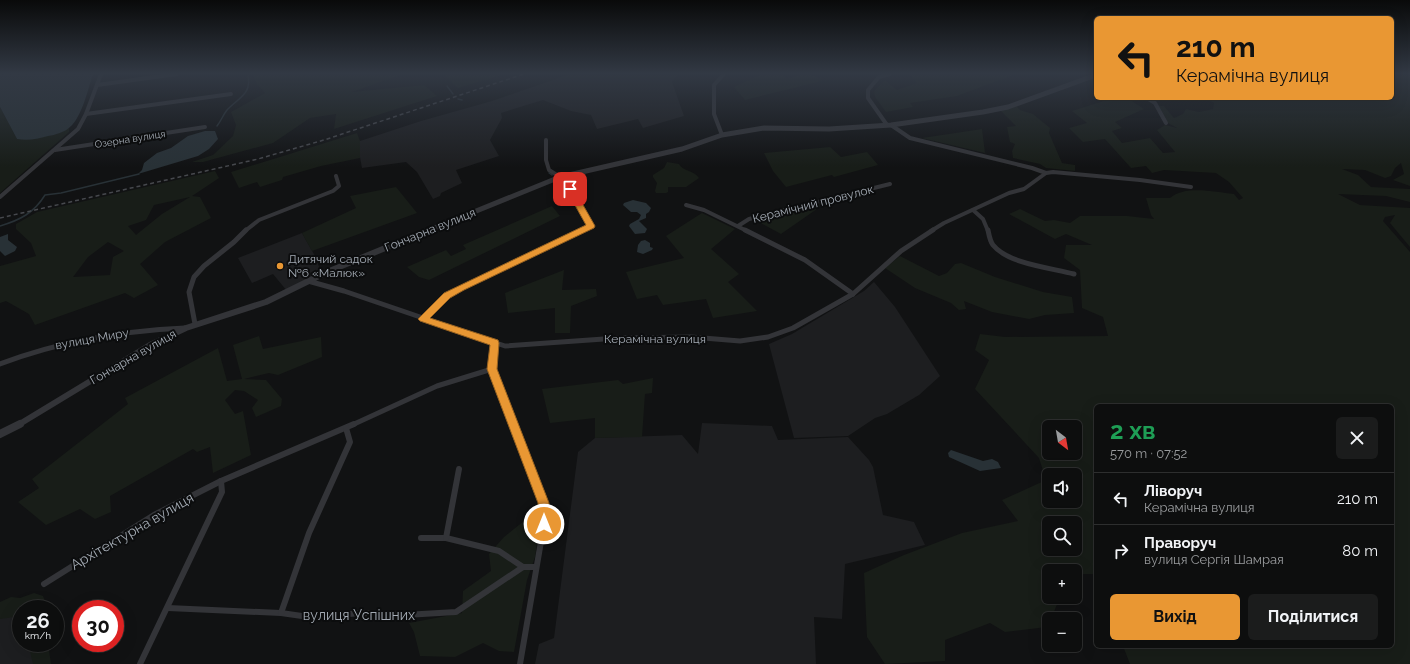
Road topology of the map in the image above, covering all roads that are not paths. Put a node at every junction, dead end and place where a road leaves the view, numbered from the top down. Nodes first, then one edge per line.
1 (89, 105) edge
2 (151, 105) edge
3 (714, 105) edge
4 (873, 105) edge
5 (1013, 105) edge
6 (1156, 105) edge
7 (86, 114) junction
8 (1166, 123) dead end
9 (889, 125) junction
10 (205, 127) dead end
11 (722, 135) junction
12 (546, 140) dead end
13 (54, 151) junction
14 (1046, 173) junction
15 (336, 176) dead end
16 (560, 177) junction
17 (566, 182) dead end
18 (890, 184) dead end
19 (1191, 187) dead end
20 (0, 197) edge
21 (686, 205) dead end
22 (973, 210) junction
23 (738, 226) junction
24 (1074, 274) dead end
25 (308, 281) junction
26 (853, 294) junction
27 (423, 319) junction
28 (195, 324) junction
29 (186, 328) junction
30 (495, 343) junction
31 (0, 364) edge
32 (492, 369) junction
33 (346, 428) junction
34 (0, 434) edge
35 (459, 469) dead end
36 (221, 481) junction
37 (421, 538) dead end
38 (446, 538) junction
39 (523, 567) junction
40 (536, 567) junction
41 (44, 584) dead end
42 (168, 608) junction
43 (281, 613) junction
44 (140, 664) edge
45 (520, 664) edge

1 - 7 street
2 - 7 street
3 - 11 street
4 - 9 street
5 - 9 street, Гончарна вулиця
6 - 8 street
7 - 13 street
9 - 11 street, Гончарна вулиця
9 - 14 street
10 - 13 street, Озерна вулиця
11 - 16 street, Гончарна вулиця
12 - 16 street
13 - 20 street
14 - 19 street
14 - 22 street, Керамічна вулиця
15 - 28 street
16 - 25 street, Гончарна вулиця
17 - 27 street
18 - 23 street, Керамічний провулок
21 - 23 street, Керамічний провулок
22 - 24 street
22 - 26 street, Керамічна вулиця
23 - 26 street, Керамічний провулок
25 - 27 street, Керамічна вулиця
25 - 28 street, Гончарна вулиця
26 - 30 street, Керамічна вулиця
27 - 30 street, Керамічна вулиця
28 - 29 street, Гончарна вулиця
29 - 31 street, вулиця Миру
29 - 34 street, Гончарна вулиця
30 - 32 street
32 - 33 street, Архітектурна вулиця
32 - 40 street
33 - 36 street, Архітектурна вулиця
33 - 43 street
35 - 38 street
36 - 41 street, Архітектурна вулиця
36 - 42 street
37 - 38 street
38 - 39 street
39 - 40 street
39 - 43 street, вулиця Успішних
40 - 45 street
42 - 43 street, вулиця Успішних
42 - 44 street

